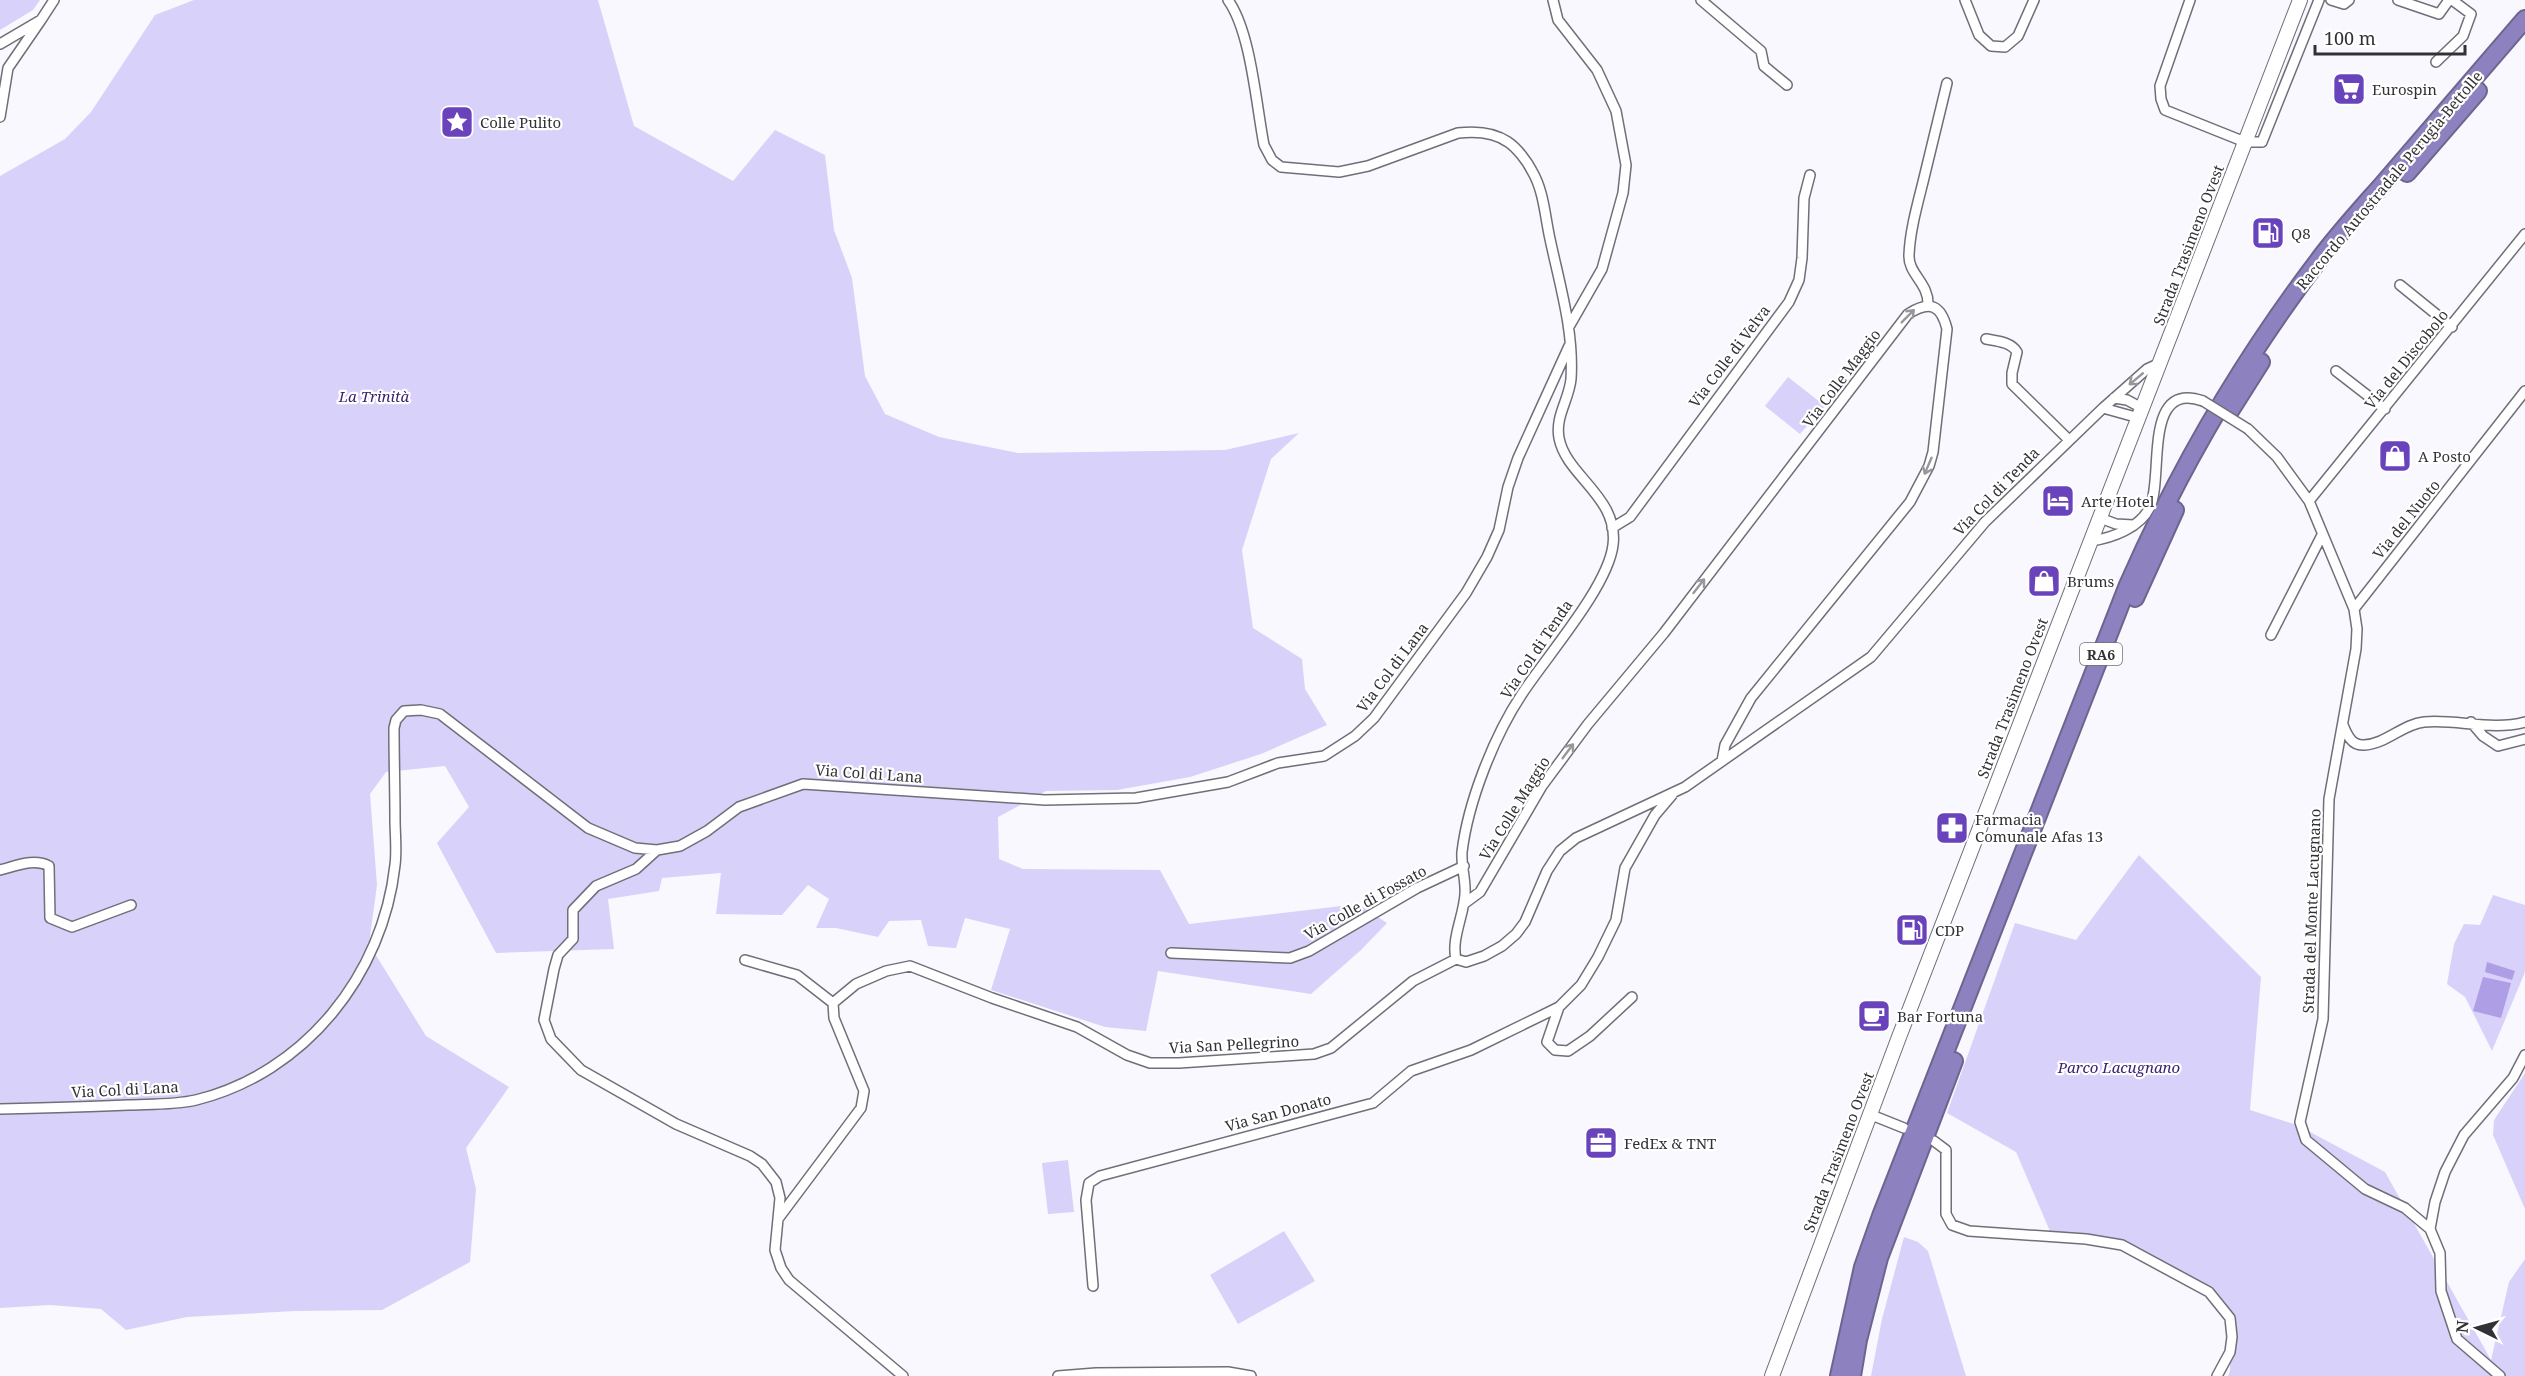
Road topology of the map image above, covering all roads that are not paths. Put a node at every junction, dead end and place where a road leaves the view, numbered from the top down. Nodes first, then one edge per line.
1 (54, 0) edge
2 (1228, 0) edge
3 (1554, 0) edge
4 (1701, 0) edge
5 (1965, 0) edge
6 (2034, 0) edge
7 (2190, 0) edge
8 (2300, 0) edge
9 (2319, 0) edge
10 (2331, 0) edge
11 (2349, 0) edge
12 (2398, 0) edge
13 (2451, 0) edge
14 (2525, 19) edge
15 (41, 20) junction
16 (2525, 36) edge
17 (0, 44) edge
18 (2436, 62) dead end
19 (1947, 83) dead end
20 (1787, 85) dead end
21 (0, 117) edge
22 (2246, 142) junction
23 (1810, 175) dead end
24 (2525, 234) edge
25 (2400, 285) dead end
26 (1928, 306) junction
27 (1570, 325) junction
28 (2452, 327) junction
29 (1986, 339) dead end
30 (1571, 342) junction
31 (2160, 363) junction
32 (2336, 371) dead end
33 (2525, 391) edge
34 (2114, 398) junction
35 (2103, 408) junction
36 (2385, 409) junction
37 (2140, 413) junction
38 (2068, 439) junction
39 (2309, 501) junction
40 (2100, 518) junction
41 (2133, 525) junction
42 (1612, 528) junction
43 (2322, 535) junction
44 (2091, 541) junction
45 (2354, 609) junction
46 (2271, 635) dead end
47 (2471, 722) junction
48 (2525, 722) edge
49 (2342, 724) junction
50 (2525, 739) edge
51 (1722, 761) junction
52 (1674, 793) junction
53 (657, 850) junction
54 (1464, 866) junction
55 (0, 870) edge
56 (1465, 903) junction
57 (130, 905) dead end
58 (1172, 953) dead end
59 (1456, 959) junction
60 (745, 960) dead end
61 (1632, 997) dead end
62 (833, 1004) junction
63 (1559, 1007) junction
64 (2525, 1054) edge
65 (0, 1109) edge
66 (1869, 1114) junction
67 (1905, 1128) dead end
68 (1934, 1141) dead end
69 (778, 1219) junction
70 (2430, 1229) junction
71 (1093, 1286) dead end
72 (903, 1376) edge
73 (1058, 1376) edge
74 (1251, 1376) edge
75 (1772, 1376) edge
76 (1839, 1376) edge
77 (1852, 1376) edge
78 (2217, 1376) edge
79 (2500, 1376) edge

1 - 15 street
2 - 27 street, Via Col di Tenda
3 - 27 street
4 - 20 street
5 - 6 street
7 - 22 street
8 - 22 main road, Strada Trasimeno Ovest
9 - 22 street
10 - 11 street
12 - 13 street
13 - 18 street
14 - 76 highway, Raccordo Autostradale Perugia-Bettolle / RA6
15 - 17 street
15 - 21 street
16 - 77 highway, RA6
19 - 26 street
22 - 31 main road, Strada Trasimeno Ovest
23 - 42 street, Via Colle di Velva
24 - 28 street, Via del Discobolo
25 - 28 street
26 -> 51 street
56 -> 26 street, Via Colle Maggio
27 - 30 street, Via Col di Tenda
28 - 36 street, Via del Discobolo
29 - 38 street
30 - 42 street, Via Col di Tenda
30 - 53 street, Via Col di Lana
31 -> 34 street, Via Col di Tenda
31 - 37 main road, Strada Trasimeno Ovest
32 - 36 street
33 - 45 street, Via del Nuoto
34 - 35 street, Via Col di Tenda
34 - 37 street
35 - 37 street
35 - 38 street, Via Col di Tenda
36 - 39 street, Via del Discobolo
37 - 40 main road, Strada Trasimeno Ovest
38 - 51 street, Via Col di Tenda
39 - 41 street, Strada del Monte Lacugnano, bridge
39 - 43 street, Strada del Monte Lacugnano
40 - 41 street
40 - 44 main road, Strada Trasimeno Ovest
41 - 44 street, Strada del Monte Lacugnano
42 - 54 street, Via Col di Tenda
43 - 45 street, Strada del Monte Lacugnano
43 - 46 street
44 - 66 main road, Strada Trasimeno Ovest
45 - 49 street, Strada del Monte Lacugnano
47 - 48 street
47 - 49 street
47 - 50 street
49 - 70 street, Strada del Monte Lacugnano
51 - 52 street, Via Col di Tenda
52 - 59 street, Via Col di Tenda
52 - 63 street, Via San Donato
53 - 65 street, Via Col di Lana
53 - 69 street
54 - 56 street, Via Col di Tenda
54 - 58 street, Via Colle di Fossato
55 - 57 street
56 - 59 street, Via Col di Tenda
59 - 62 street, Via San Pellegrino
60 - 62 street
61 - 63 street, Via San Donato
62 - 69 street
63 - 71 street, Via San Donato
64 - 70 street
66 - 67 street
66 - 75 main road, Strada Trasimeno Ovest
68 - 78 street
69 - 72 street
70 - 79 street
73 - 74 street

